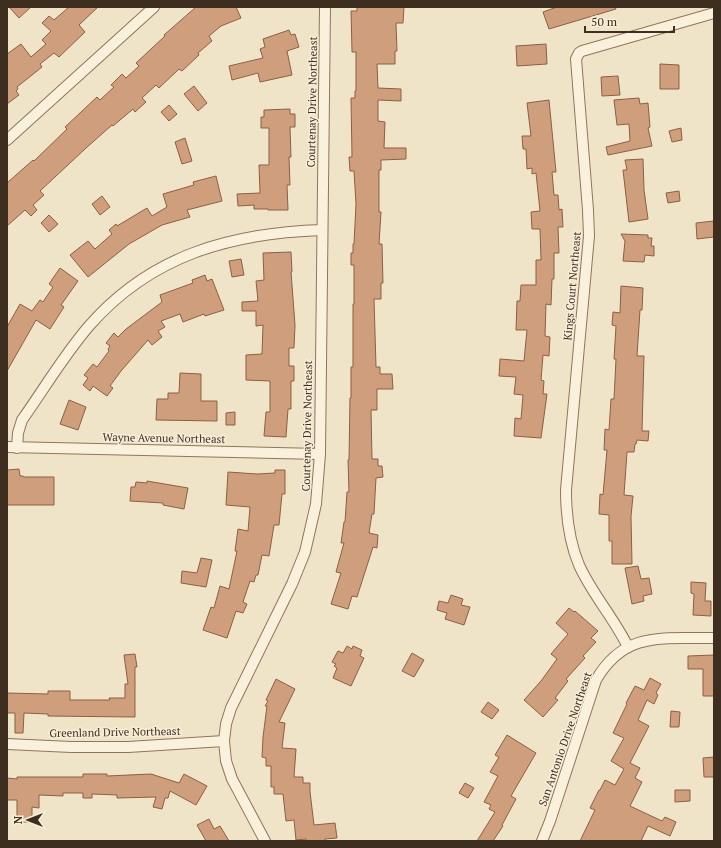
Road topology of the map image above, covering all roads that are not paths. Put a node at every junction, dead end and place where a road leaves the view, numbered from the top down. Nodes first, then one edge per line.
1 (154, 7) edge
2 (325, 7) edge
3 (714, 13) edge
4 (7, 140) edge
5 (322, 230) junction
6 (12, 448) edge
7 (320, 454) junction
8 (714, 638) edge
9 (628, 647) junction
10 (224, 741) junction
11 (7, 744) edge
12 (265, 841) edge
13 (542, 841) edge

1 - 4 street
2 - 5 street, Courtenay Drive Northeast
3 - 9 street, Kings Court Northeast
5 - 6 street
5 - 7 street, Courtenay Drive Northeast
6 - 7 street, Wayne Avenue Northeast
7 - 10 street, Courtenay Drive Northeast
8 - 9 street, San Antonio Drive Northeast
9 - 13 street, San Antonio Drive Northeast
10 - 11 street, Greenland Drive Northeast
10 - 12 street, Courtenay Drive Northeast

